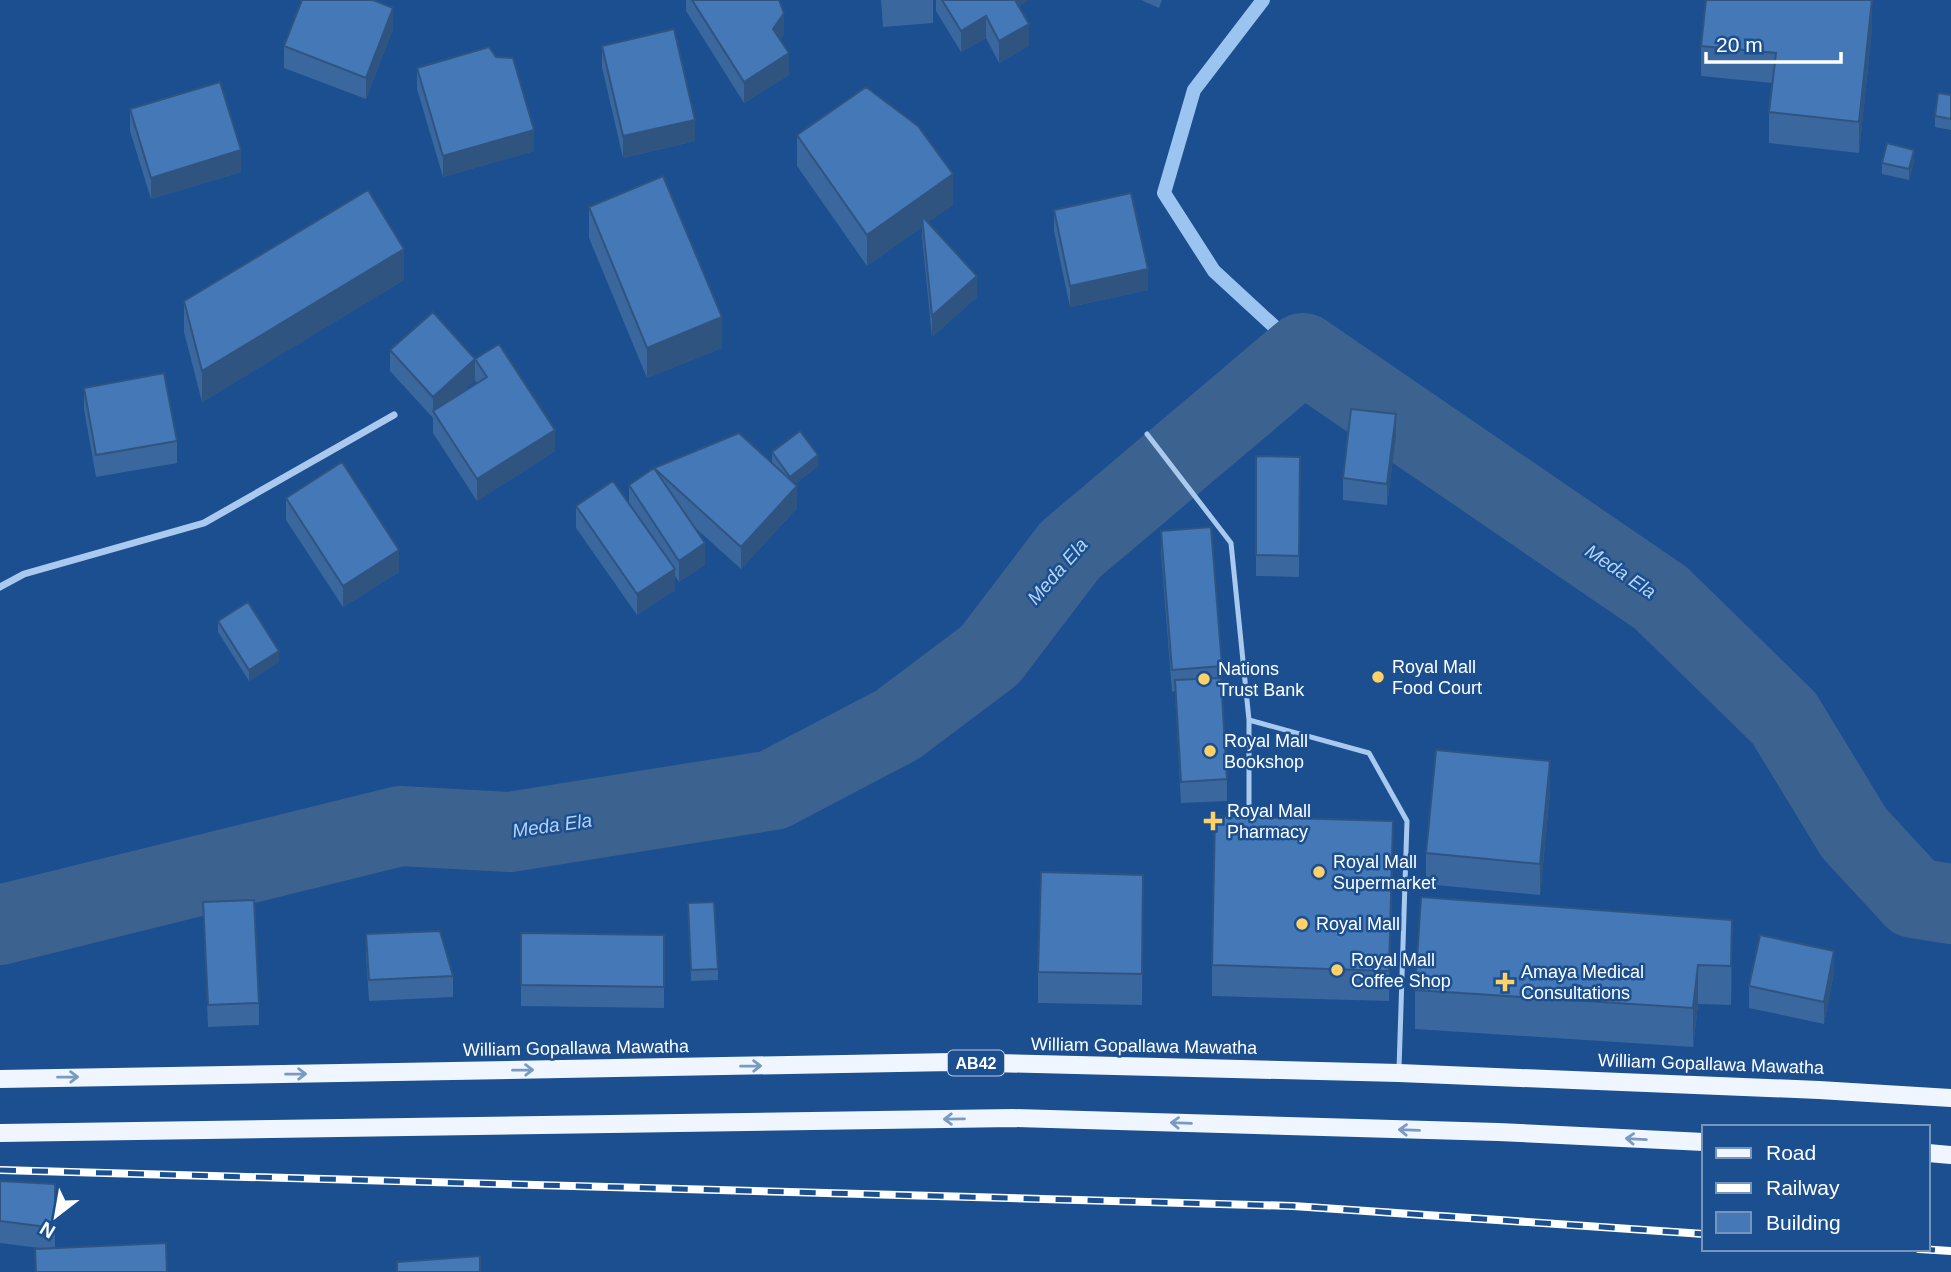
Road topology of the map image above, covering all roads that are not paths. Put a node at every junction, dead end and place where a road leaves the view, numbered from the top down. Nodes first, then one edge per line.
1 (394, 415) dead end
2 (1147, 434) dead end
3 (0, 587) edge
4 (1249, 719) junction
5 (1249, 833) edge
6 (1393, 840) edge
7 (1406, 841) junction
8 (1399, 1073) junction
9 (0, 1079) edge
10 (1951, 1098) edge
11 (0, 1133) edge
12 (1702, 1142) edge
13 (1930, 1153) edge
14 (1951, 1155) edge

1 - 3 street
2 - 4 lane
4 - 5 lane
4 - 7 lane
6 - 7 lane
7 - 8 lane
9 -> 8 main road, William Gopallawa Mawatha / AB42
8 - 10 main road, William Gopallawa Mawatha / AB42
12 -> 11 main road
13 - 14 main road

